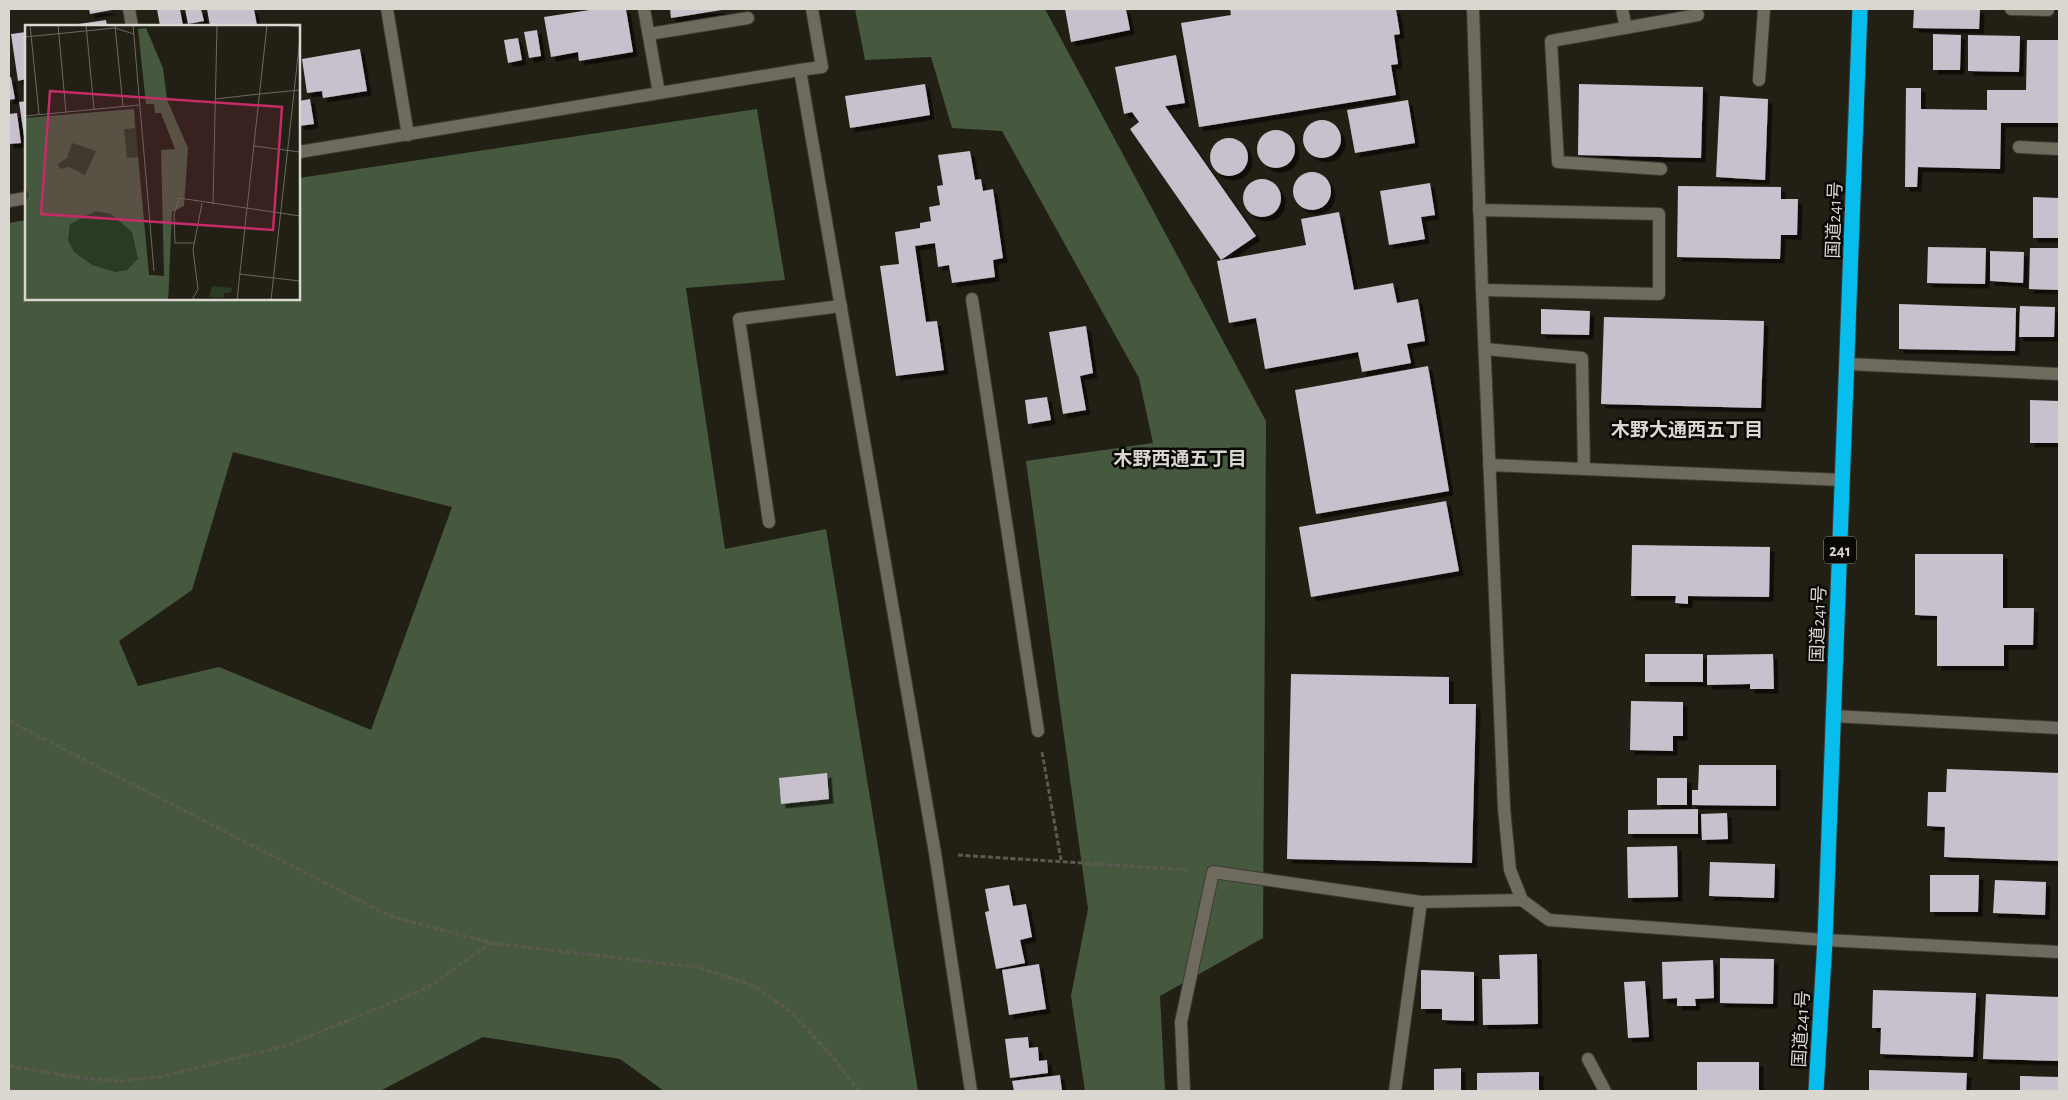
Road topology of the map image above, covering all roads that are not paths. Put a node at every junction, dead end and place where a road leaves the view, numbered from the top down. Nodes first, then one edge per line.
1 (130, 9) edge
2 (387, 9) edge
3 (644, 9) edge
4 (812, 9) edge
5 (1473, 9) edge
6 (1622, 9) edge
7 (1764, 9) edge
8 (1860, 9) edge
9 (2011, 9) edge
10 (2048, 10) edge
11 (1698, 15) dead end
12 (748, 18) dead end
13 (132, 25) edge
14 (1626, 28) junction
15 (649, 34) junction
16 (800, 70) junction
17 (1759, 80) dead end
18 (659, 93) junction
19 (408, 135) junction
20 (2019, 147) dead end
21 (2059, 148) edge
22 (300, 152) edge
23 (1661, 168) dead end
24 (25, 198) edge
25 (9, 201) edge
26 (1479, 210) junction
27 (1482, 290) junction
28 (972, 300) dead end
29 (841, 306) junction
30 (1485, 349) junction
31 (1848, 364) junction
32 (2059, 374) edge
33 (1489, 466) junction
34 (1584, 469) junction
35 (1843, 480) junction
36 (769, 522) dead end
37 (1833, 716) junction
38 (2059, 728) edge
39 (1038, 731) road end
40 (1522, 900) junction
41 (1420, 902) junction
42 (1825, 940) junction
43 (2059, 952) edge
44 (1588, 1059) dead end
45 (971, 1091) edge
46 (1184, 1091) edge
47 (1395, 1091) edge
48 (1605, 1091) edge
49 (1816, 1091) edge

1 - 13 street
2 - 19 street
3 - 15 street
4 - 16 street
5 - 26 street
6 - 14 street
7 - 17 street
8 - 31 highway, 国道241号 / 241
9 - 10 street
11 - 14 street
12 - 15 street
14 - 23 street
15 - 18 street
16 - 18 street
16 - 29 street
18 - 19 street
19 - 22 street
20 - 21 street
24 - 25 street
26 - 27 street
26 - 27 street
27 - 30 street
28 - 39 street
29 - 36 street
29 - 45 street
30 - 33 street
30 - 34 street
31 - 32 street
31 - 35 highway, 国道241号 / 241
33 - 34 street
33 - 40 street
34 - 35 street
35 - 37 highway, 国道241号 / 241
37 - 38 street
37 - 42 highway, 国道241号 / 241
40 - 41 street
40 - 42 street
41 - 46 street
41 - 47 street
42 - 43 street
42 - 49 highway, 国道241号 / 241
44 - 48 street

